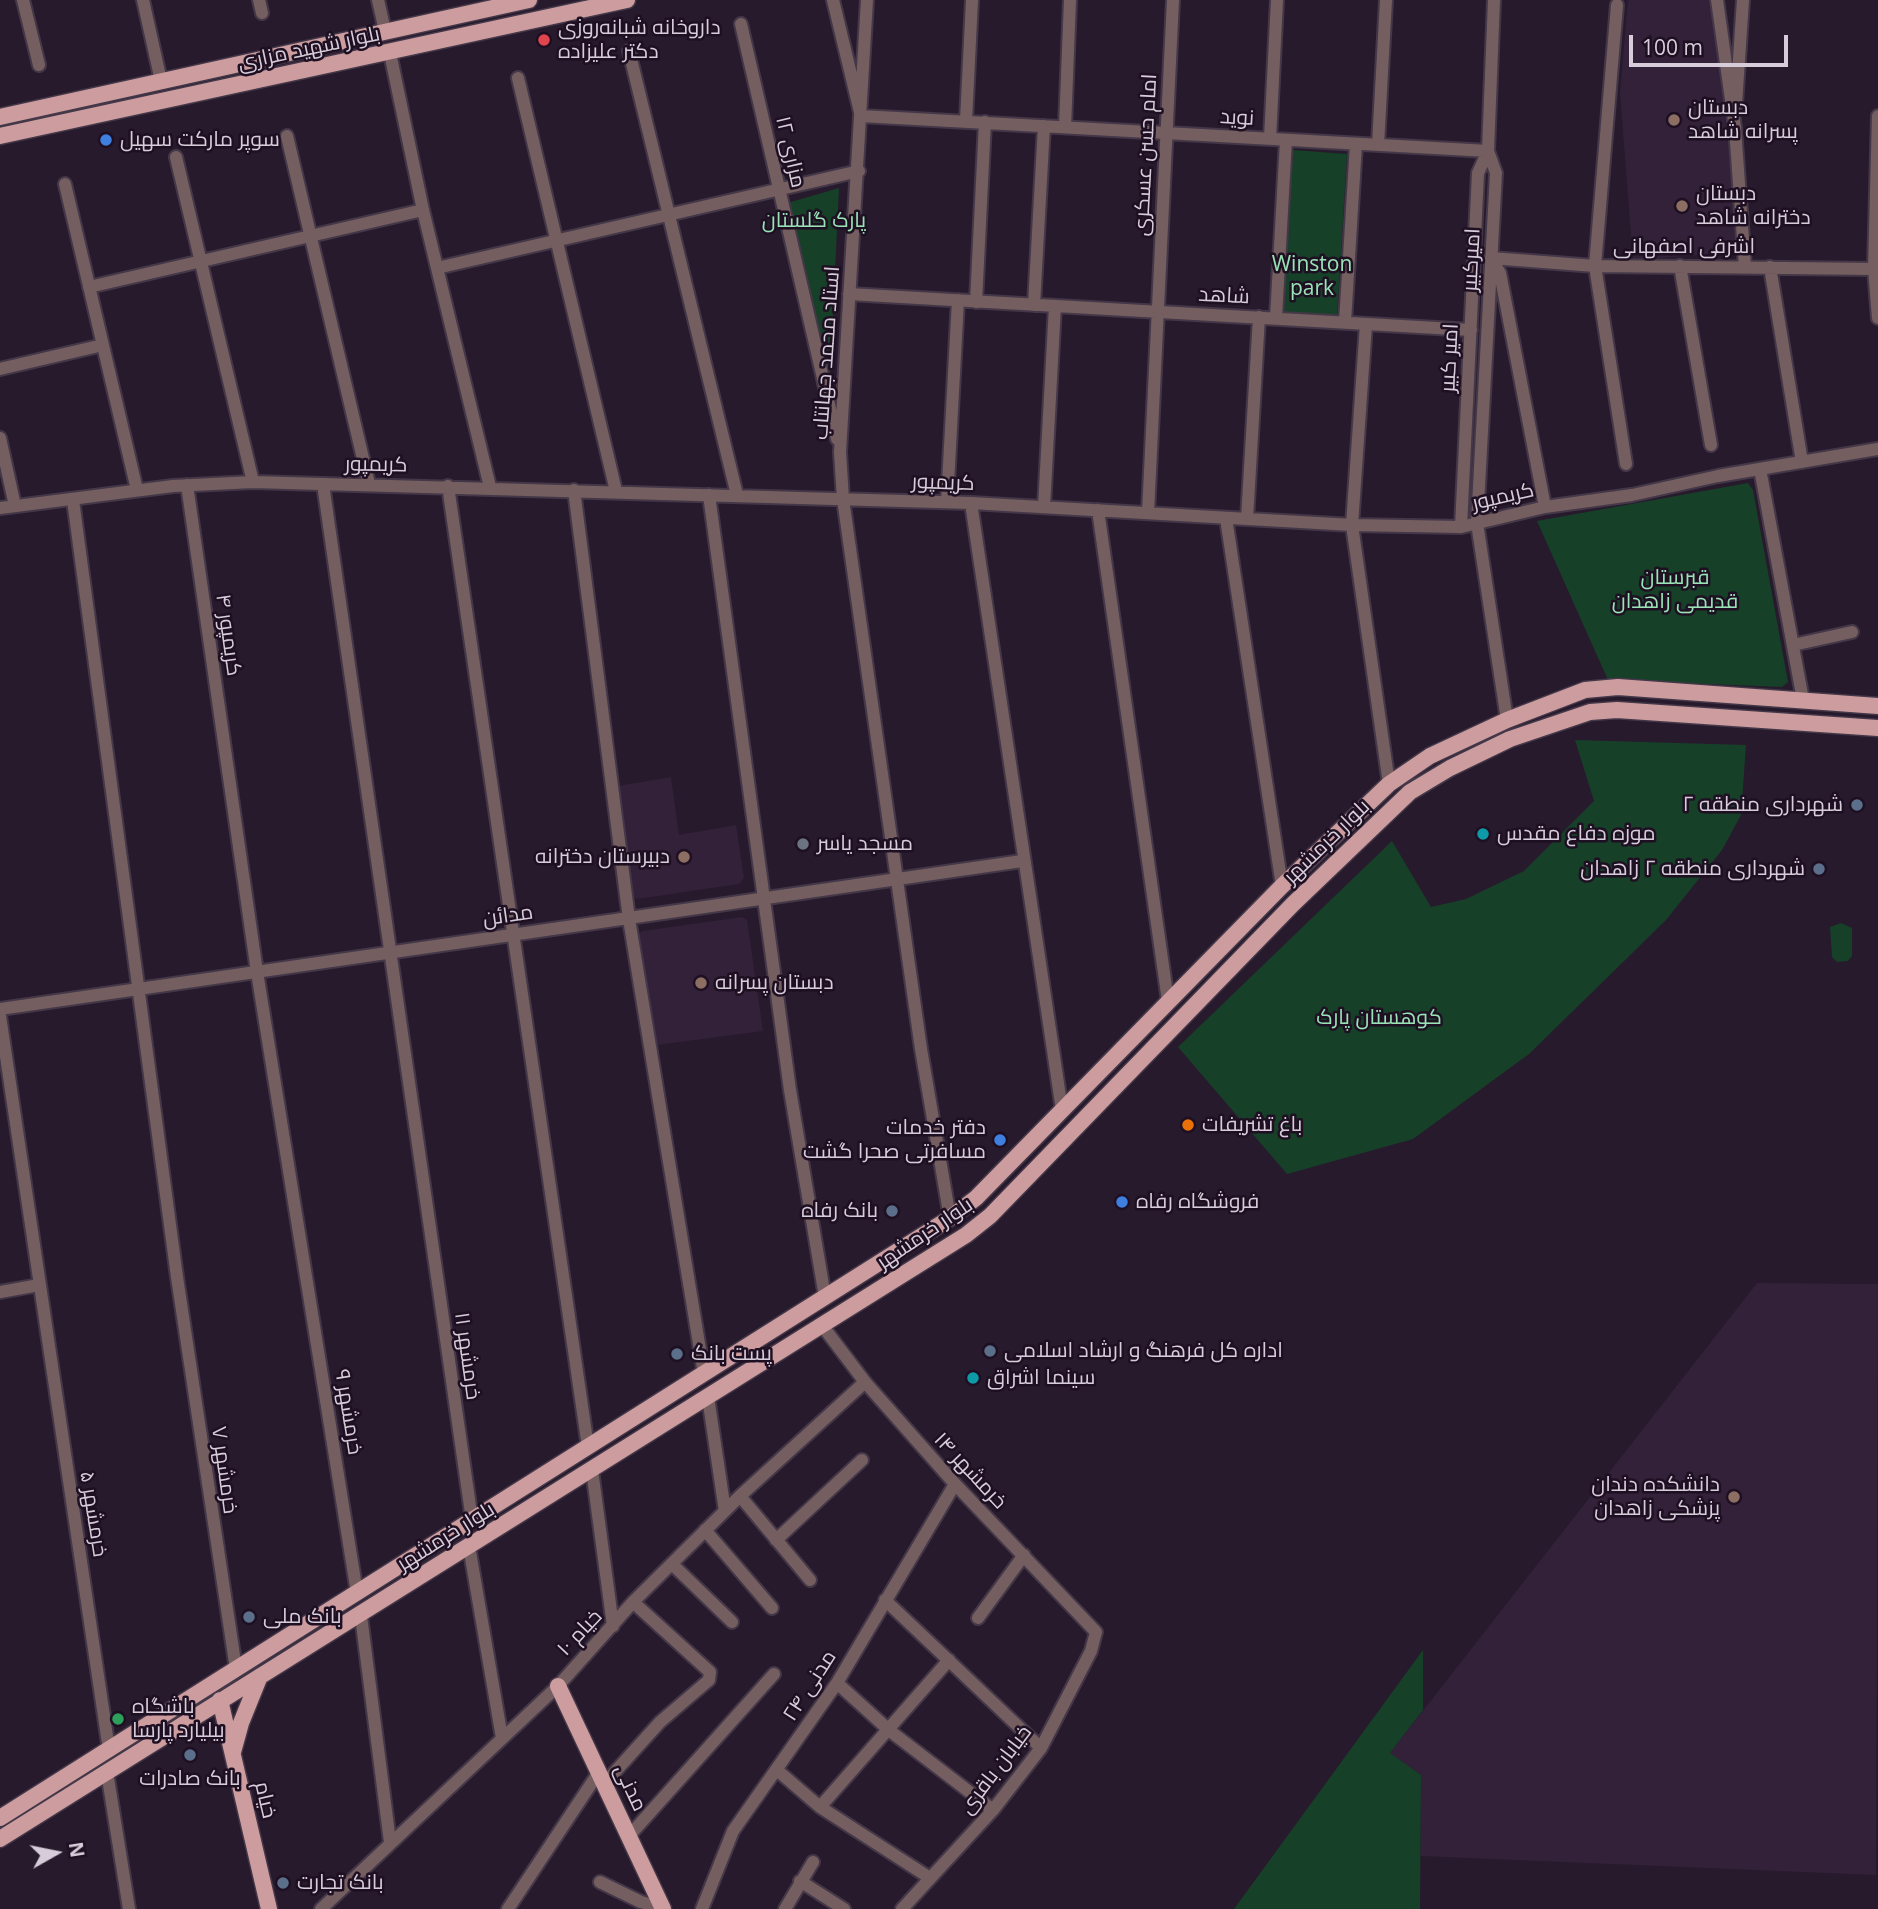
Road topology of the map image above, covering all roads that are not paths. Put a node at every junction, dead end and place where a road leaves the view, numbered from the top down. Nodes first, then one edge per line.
1 (23, 0) edge
2 (143, 0) edge
3 (259, 0) edge
4 (378, 0) edge
5 (529, 0) edge
6 (627, 0) edge
7 (833, 0) edge
8 (867, 0) edge
9 (972, 0) edge
10 (1070, 0) edge
11 (1172, 0) edge
12 (1277, 0) edge
13 (1386, 0) edge
14 (1494, 0) edge
15 (1717, 0) edge
16 (1743, 0) edge
17 (1617, 5) dead end
18 (262, 13) dead end
19 (741, 23) dead end
20 (385, 32) junction
21 (629, 51) dead end
22 (390, 53) junction
23 (39, 65) dead end
24 (518, 78) dead end
25 (161, 81) junction
26 (861, 116) junction
27 (1878, 116) edge
28 (0, 117) edge
29 (966, 121) junction
30 (985, 122) junction
31 (1878, 125) edge
32 (1044, 126) junction
33 (1065, 127) junction
34 (1735, 128) junction
35 (1167, 133) junction
36 (0, 136) edge
37 (287, 136) dead end
38 (1270, 139) junction
39 (1286, 140) junction
40 (1356, 144) junction
41 (1378, 145) junction
42 (1488, 151) junction
43 (176, 157) dead end
44 (859, 171) junction
45 (65, 184) dead end
46 (778, 189) junction
47 (423, 211) junction
48 (668, 214) junction
49 (310, 236) junction
50 (556, 240) junction
51 (1491, 258) junction
52 (201, 261) junction
53 (1595, 266) junction
54 (1680, 266) junction
55 (1745, 267) junction
56 (1770, 267) junction
57 (437, 268) junction
58 (1876, 269) edge
59 (89, 287) junction
60 (849, 294) junction
61 (958, 300) junction
62 (976, 302) junction
63 (1034, 305) junction
64 (1055, 306) junction
65 (1158, 312) junction
66 (1259, 317) junction
67 (1276, 318) junction
68 (1878, 318) edge
69 (1345, 322) junction
70 (1366, 324) junction
71 (1471, 330) junction
72 (103, 345) junction
73 (0, 369) edge
74 (0, 438) edge
75 (1711, 445) dead end
76 (1878, 449) edge
77 (840, 452) junction
78 (1802, 462) junction
79 (1626, 464) dead end
80 (1760, 469) junction
81 (253, 482) junction
82 (323, 484) junction
83 (369, 484) junction
84 (187, 485) junction
85 (448, 486) junction
86 (490, 487) junction
87 (137, 490) junction
88 (575, 490) junction
89 (616, 491) junction
90 (709, 495) junction
91 (737, 495) junction
92 (843, 499) junction
93 (74, 500) junction
94 (947, 502) junction
95 (971, 503) junction
96 (15, 506) junction
97 (1044, 507) junction
98 (1545, 507) junction
99 (0, 508) edge
100 (1098, 510) junction
101 (1149, 513) junction
102 (1226, 518) junction
103 (1247, 519) junction
104 (1477, 523) junction
105 (1352, 525) junction
106 (1461, 527) junction
107 (1852, 632) dead end
108 (1793, 645) junction
109 (1736, 696) junction
110 (1803, 700) junction
111 (1878, 706) edge
112 (1734, 718) junction
113 (1507, 720) junction
114 (1878, 728) edge
115 (1389, 784) junction
116 (1022, 861) junction
117 (899, 879) junction
118 (1282, 886) junction
119 (765, 900) junction
120 (629, 919) junction
121 (513, 935) junction
122 (1230, 939) junction
123 (390, 953) junction
124 (1244, 954) junction
125 (257, 972) junction
126 (138, 989) junction
127 (1168, 1001) junction
128 (0, 1009) edge
129 (0, 1016) edge
130 (1062, 1110) junction
131 (950, 1218) junction
132 (39, 1285) junction
133 (0, 1292) edge
134 (825, 1297) junction
135 (821, 1324) junction
136 (704, 1374) junction
137 (865, 1382) junction
138 (708, 1396) junction
139 (588, 1447) junction
140 (862, 1461) dead end
141 (592, 1470) junction
142 (955, 1484) junction
143 (520, 1490) junction
144 (740, 1496) junction
145 (527, 1511) junction
146 (725, 1511) junction
147 (472, 1520) junction
148 (705, 1530) junction
149 (776, 1540) junction
150 (469, 1546) junction
151 (1024, 1555) junction
152 (672, 1564) junction
153 (810, 1580) dead end
154 (357, 1593) junction
155 (885, 1600) junction
156 (633, 1602) junction
157 (772, 1608) dead end
158 (360, 1616) junction
159 (978, 1618) dead end
160 (732, 1622) dead end
161 (613, 1626) junction
162 (1096, 1637) joint
163 (949, 1660) junction
164 (236, 1669) junction
165 (774, 1674) dead end
166 (260, 1676) junction
167 (837, 1684) junction
168 (558, 1686) junction
169 (220, 1700) junction
170 (890, 1731) junction
171 (502, 1738) junction
172 (1041, 1748) junction
173 (109, 1750) junction
174 (233, 1755) junction
175 (777, 1770) junction
176 (107, 1772) junction
177 (602, 1778) junction
178 (820, 1807) junction
179 (993, 1810) junction
180 (0, 1818) edge
181 (629, 1836) junction
182 (0, 1839) edge
183 (390, 1842) junction
184 (813, 1862) dead end
185 (930, 1878) junction
186 (800, 1881) junction
187 (600, 1882) dead end
188 (129, 1909) edge
189 (269, 1909) edge
190 (321, 1909) edge
191 (508, 1909) edge
192 (663, 1909) edge
193 (702, 1909) edge
194 (785, 1909) edge
195 (844, 1909) edge
196 (902, 1909) edge

1 - 23 street
2 - 25 street
3 - 18 street
4 - 20 street
5 - 20 main road, بلوار شهید مزاری
6 - 22 main road, بلوار شهید مزاری
7 - 26 street
8 - 26 street, استاد محمد جهانتاب
9 - 29 street
10 - 33 street
11 - 35 street, امام حسن عسکری
12 - 38 street
13 - 41 street
14 - 42 street, امیرکبیر
15 - 34 street
16 - 34 street
17 - 53 street
19 - 46 street, مزاری ۱۲
20 - 22 main road
20 - 25 main road, بلوار شهید مزاری
21 - 48 street
22 - 36 main road, بلوار شهید مزاری
22 - 47 street
24 - 50 street
25 - 28 main road, بلوار شهید مزاری
26 - 29 street, نوید
26 - 44 street, استاد محمد جهانتاب
27 - 31 street
29 - 30 street, نوید
30 - 32 street, نوید
30 - 62 street
31 - 58 street
32 - 33 street, نوید
32 - 63 street
33 - 35 street, نوید
34 - 55 street
35 - 38 street, نوید
35 - 65 street, امام حسن عسکری
37 - 49 street
38 - 39 street, نوید
39 - 40 street, نوید
39 - 67 street
40 - 41 street, نوید
40 - 69 street
41 - 42 street, نوید
42 - 51 street, امیرکبیر
42 - 71 street, امیر کبیر
43 - 52 street
44 - 46 street
44 - 60 street, استاد محمد جهانتاب
45 - 59 street
46 - 48 street
46 - 77 street, مزاری ۱۲
47 - 49 street
47 - 57 street
48 - 50 street
48 - 91 street
49 - 52 street
49 - 83 street
50 - 57 street
50 - 89 street
51 - 53 street, اشرفی اصفهانی
51 - 98 street
51 - 104 street, امیرکبیر
52 - 59 street
52 - 81 street
53 - 54 street, اشرفی اصفهانی
53 - 79 street
54 - 55 street, اشرفی اصفهانی
54 - 75 street
55 - 56 street, اشرفی اصفهانی
56 - 58 street, اشرفی اصفهانی
56 - 78 street
57 - 86 street
58 - 68 street
59 - 72 street
60 - 61 street, شاهد
60 - 77 street, استاد محمد جهانتاب
61 - 62 street, شاهد
61 - 94 street
62 - 63 street, شاهد
63 - 64 street, شاهد
64 - 65 street, شاهد
64 - 97 street
65 - 66 street, شاهد
65 - 101 street, امام حسن عسکری
66 - 67 street, شاهد
66 - 103 street
67 - 69 street, شاهد
69 - 70 street, شاهد
70 - 71 street, شاهد
70 - 105 street
71 - 106 street, امیر کبیر
72 - 73 street
72 - 87 street
74 - 96 street
76 - 78 street, کریمپور
77 - 92 street, استاد محمد جهانتاب
78 - 80 street, کریمپور
80 - 98 street, کریمپور
80 - 108 street
81 - 82 street, کریمپور
81 - 84 street, کریمپور
82 - 83 street, کریمپور
82 - 123 street, خرمشهر ۱۱
83 - 85 street, کریمپور
84 - 87 street, کریمپور
84 - 125 street, کریمپور ۴
85 - 86 street, کریمپور
85 - 121 street
86 - 88 street, کریمپور
87 - 93 street, کریمپور
88 - 89 street, کریمپور
88 - 120 street
89 - 90 street, کریمپور
90 - 91 street, کریمپور
90 - 119 street
91 - 92 street, کریمپور
92 - 94 street, کریمپور
92 - 117 street, استاد محمد جهانتاب
93 - 96 street, کریمپور
93 - 126 street, خرمشهر ۷
94 - 95 street, کریمپور
95 - 97 street, کریمپور
95 - 116 street
96 - 99 street, کریمپور
97 - 100 street, کریمپور
98 - 104 street, کریمپور
100 - 101 street, کریمپور
100 - 127 street
101 - 102 street, کریمپور
102 - 103 street, کریمپور
102 - 118 street
103 - 105 street, کریمپور
104 - 106 street, کریمپور
104 - 113 street, امیرکبیر
105 - 106 street, کریمپور
105 - 115 street
107 - 108 street
108 - 110 street
109 - 110 main road, بلوار خرمشهر
109 - 112 main road
109 - 113 main road, بلوار خرمشهر
110 - 111 main road, بلوار خرمشهر
112 - 114 main road, بلوار خرمشهر
112 - 124 main road, بلوار خرمشهر
113 - 115 main road, بلوار خرمشهر
115 - 118 main road, بلوار خرمشهر
116 - 117 street, مدائن
116 - 130 street
117 - 119 street, مدائن
117 - 131 street, استاد محمد جهانتاب
118 - 122 main road, بلوار خرمشهر
119 - 120 street, مدائن
119 - 134 street
120 - 121 street, مدائن
120 - 136 street
121 - 123 street, مدائن
121 - 139 street
122 - 124 main road
122 - 127 main road, بلوار خرمشهر
123 - 125 street, مدائن
123 - 147 street, خرمشهر ۱۱
124 - 135 main road, بلوار خرمشهر
125 - 126 street, مدائن
125 - 154 street, خرمشهر ۹
126 - 128 street, مدائن
126 - 164 street, خرمشهر ۷
127 - 130 main road, بلوار خرمشهر
129 - 132 street, خرمشهر ۵
130 - 131 main road, بلوار خرمشهر
131 - 134 main road, بلوار خرمشهر
132 - 133 street
132 - 173 street, خرمشهر ۵
134 - 136 main road, بلوار خرمشهر
135 - 137 street, خرمشهر ۱۴
135 - 138 main road, بلوار خرمشهر
136 - 139 main road, بلوار خرمشهر
137 - 142 street, خرمشهر ۱۴
137 - 144 street, خیام ۱۰
138 - 141 main road, بلوار خرمشهر
138 - 146 street
139 - 143 main road, بلوار خرمشهر
140 - 149 street
141 - 145 main road, بلوار خرمشهر
141 - 161 street
142 - 151 street, خرمشهر ۱۴
142 - 155 street, مدنی ۲۴
143 - 145 main road
143 - 147 main road, بلوار خرمشهر
144 - 146 street, خیام ۱۰
144 - 149 street
145 - 150 main road, بلوار خرمشهر
146 - 148 street, خیام ۱۰
147 - 154 main road, بلوار خرمشهر
148 - 152 street, خیام ۱۰
148 - 157 street
149 - 153 street
150 - 158 main road, بلوار خرمشهر
150 - 171 street
151 - 159 street
151 - 162 street, خرمشهر ۱۴
152 - 156 street, خیام ۱۰
152 - 160 street
154 - 164 main road, بلوار خرمشهر
155 - 163 street
155 - 167 street, مدنی ۲۴
156 - 161 street, خیام ۱۰
156 - 177 street
158 - 166 main road, بلوار خرمشهر
158 - 183 street
161 - 168 street, خیام ۱۰
162 - 172 street, خیابان باقری
163 - 170 street
163 - 172 street
164 - 173 main road, بلوار خرمشهر
165 - 181 street
166 - 169 main road, بلوار خرمشهر
166 - 174 main road
167 - 170 street
167 - 175 street, مدنی ۲۴
168 - 171 street, خیام ۱۰
168 - 177 main road, مدنی
169 - 174 main road, خیام
169 - 176 main road, بلوار خرمشهر
170 - 178 street
170 - 179 street
171 - 183 street, خیام ۱۰
172 - 179 street, خیابان باقری
173 - 180 main road, بلوار خرمشهر
174 - 189 main road, خیام
175 - 178 street
175 - 193 street, مدنی ۲۴
176 - 182 main road, بلوار خرمشهر
176 - 188 street
177 - 181 main road, مدنی
177 - 191 street
178 - 185 street
179 - 185 street, خیابان باقری
181 - 192 main road, مدنی
183 - 190 street, خیام ۱۰
184 - 186 street
185 - 196 street, خیابان باقری
186 - 194 street
186 - 195 street
187 - 192 street

